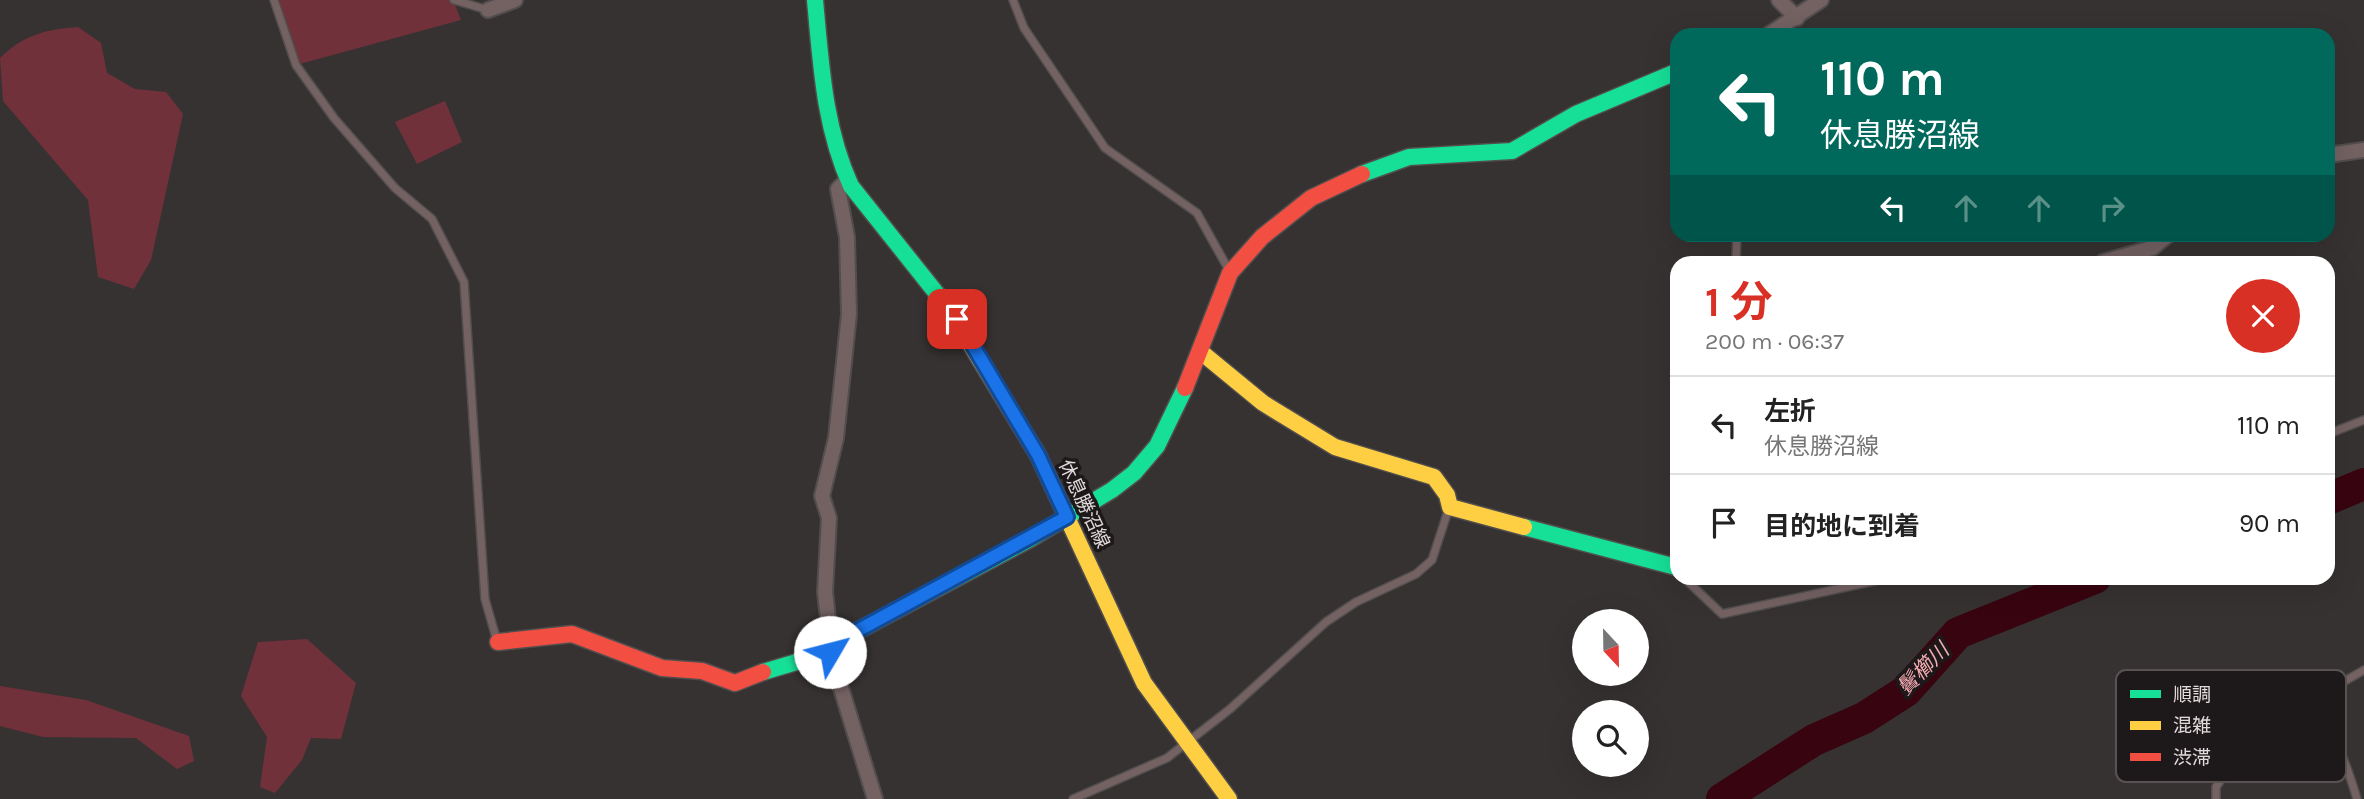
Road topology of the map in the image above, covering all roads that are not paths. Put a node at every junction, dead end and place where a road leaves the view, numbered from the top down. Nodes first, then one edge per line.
1 (274, 0) edge
2 (454, 0) edge
3 (515, 0) edge
4 (815, 0) edge
5 (1013, 0) edge
6 (1779, 0) edge
7 (1821, 0) edge
8 (488, 9) joint
9 (1797, 18) junction
10 (1780, 28) edge
11 (1670, 75) edge
12 (2364, 150) edge
13 (2335, 154) edge
14 (847, 180) junction
15 (2159, 242) edge
16 (2124, 256) edge
17 (1230, 273) junction
18 (1201, 352) junction
19 (2364, 420) edge
20 (2335, 431) edge
21 (1450, 507) junction
22 (1067, 517) junction
23 (1670, 569) edge
24 (1692, 585) edge
25 (1856, 585) edge
26 (498, 642) joint
27 (830, 649) junction
28 (2364, 670) edge
29 (2346, 680) edge
30 (1186, 742) junction
31 (2346, 764) edge
32 (2219, 782) edge
33 (875, 799) edge
34 (1073, 799) edge
35 (1229, 799) edge
36 (2216, 799) edge
37 (2357, 799) edge

1 - 26 lane
2 - 8 lane
3 - 8 street
4 - 14 street, 休息勝沼線
5 - 17 lane
6 - 9 street
7 - 9 street
9 - 10 street
11 - 17 street
12 - 13 street
14 - 22 street, 休息勝沼線
14 - 27 street
15 - 16 street
17 - 18 street
18 - 21 street
18 - 22 street
19 - 20 lane
21 - 23 street
21 - 30 lane
22 - 27 street
22 - 30 street, 休息勝沼線
24 - 25 lane
26 - 27 street
27 - 33 street
28 - 29 lane
30 - 34 lane
30 - 35 street, 休息勝沼線
31 - 37 lane
32 - 36 lane

